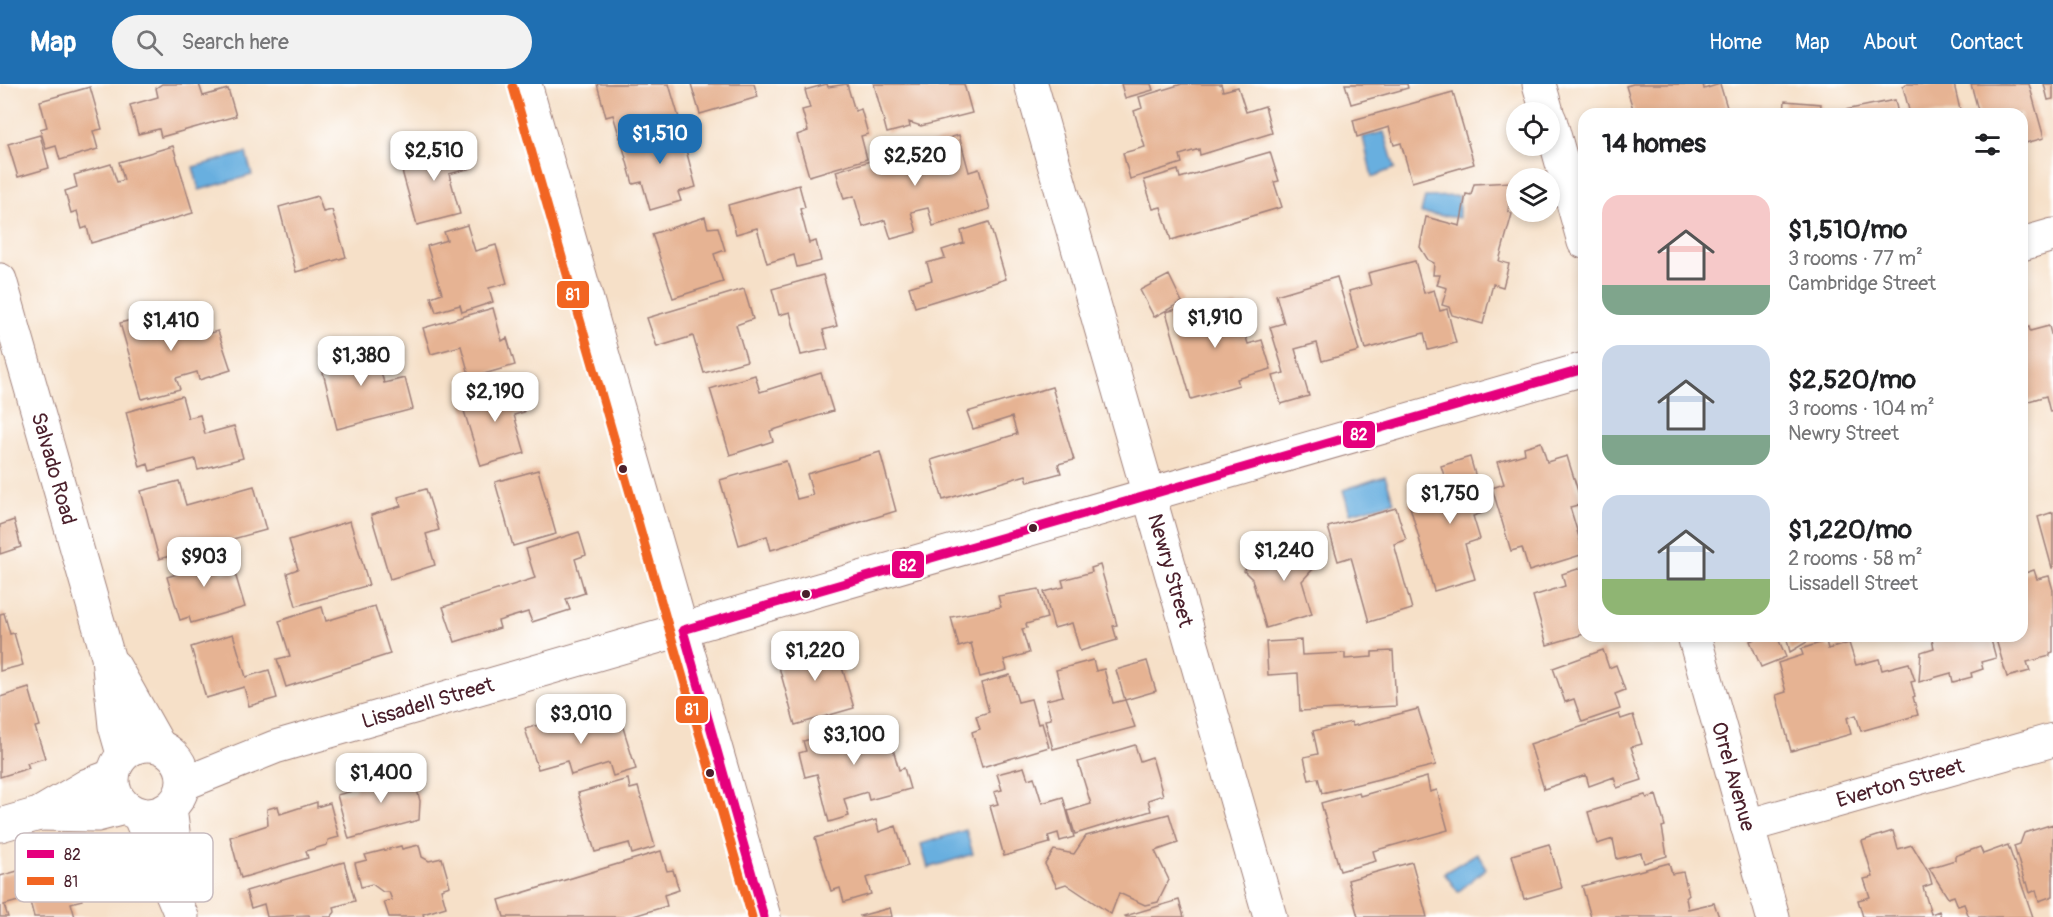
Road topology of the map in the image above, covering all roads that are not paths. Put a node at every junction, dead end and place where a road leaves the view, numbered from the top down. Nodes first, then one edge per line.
1 (525, 84) edge
2 (1031, 84) edge
3 (1539, 84) edge
4 (1544, 102) edge
5 (1560, 156) edge
6 (1578, 220) edge
7 (2053, 235) edge
8 (2028, 242) edge
9 (0, 280) edge
10 (1578, 371) edge
11 (1148, 496) junction
12 (683, 630) junction
13 (1696, 642) edge
14 (108, 657) junction
15 (2053, 740) edge
16 (118, 765) junction
17 (172, 774) junction
18 (131, 812) junction
19 (39, 814) junction
20 (0, 825) edge
21 (1747, 826) junction
22 (141, 833) edge
23 (177, 833) edge
24 (176, 902) edge
25 (182, 902) edge
26 (183, 917) edge
27 (764, 917) edge
28 (1270, 917) edge
29 (1773, 917) edge

1 - 12 street
2 - 11 street, Newry Street
3 - 4 street
5 - 6 street
7 - 8 street
9 - 14 street, Salvado Road
10 - 11 street, Lissadell Street
11 - 12 street, Lissadell Street
11 - 28 street, Newry Street
12 - 17 street, Lissadell Street
12 - 27 street
13 - 21 street, Orrel Avenue
14 - 16 street, Salvado Road
14 - 17 street, Salvado Road
15 - 21 street, Everton Street
16 - 17 street
16 - 18 street
16 - 19 street
17 - 18 street
17 - 23 street, Salvado Road
18 - 19 street
18 - 22 street, Salvado Road
19 - 20 street
21 - 29 street, Orrel Avenue
24 - 26 street, Salvado Road
25 - 26 street, Salvado Road

